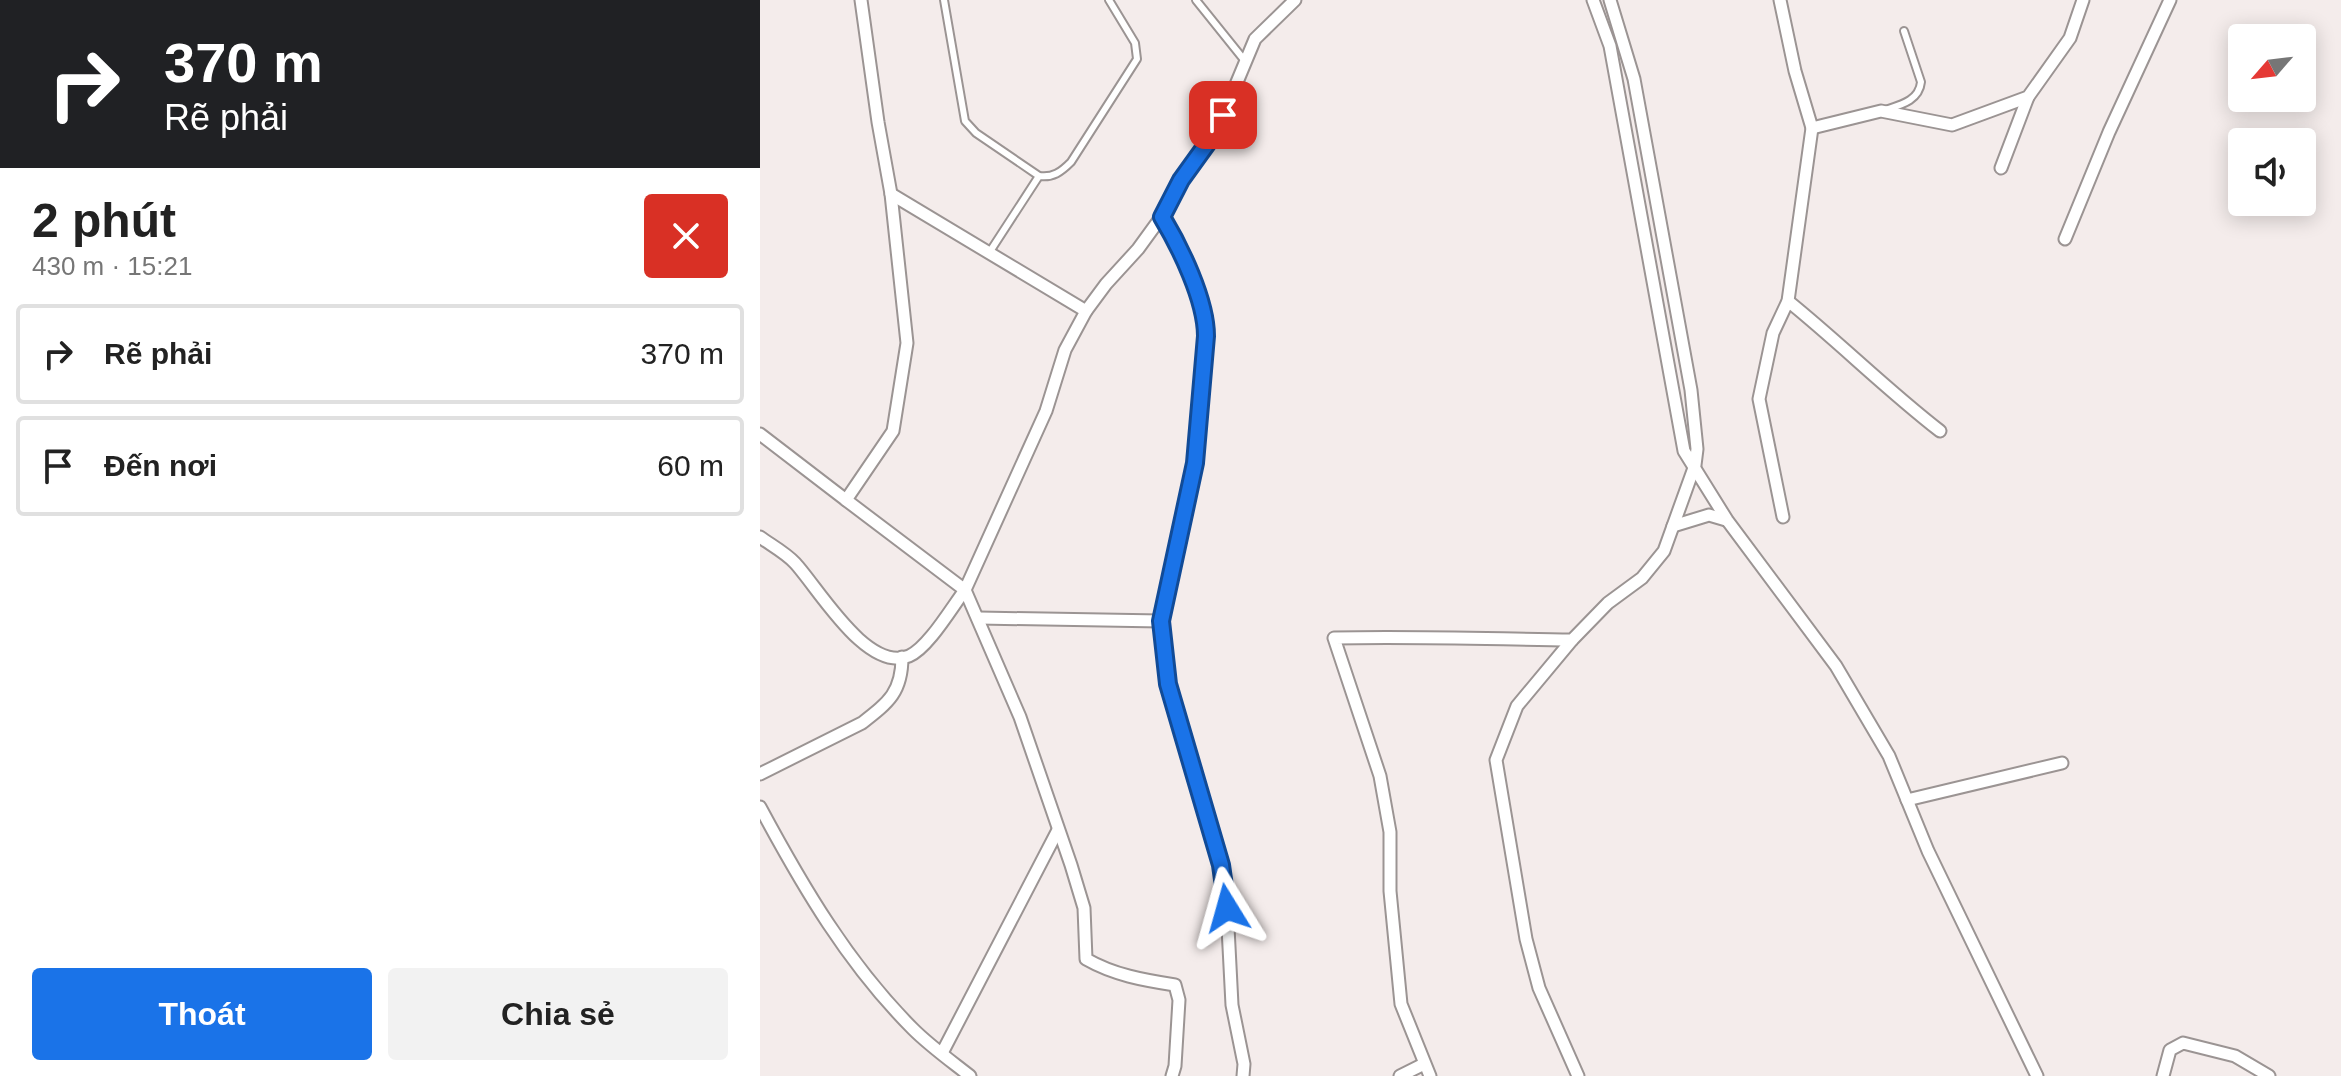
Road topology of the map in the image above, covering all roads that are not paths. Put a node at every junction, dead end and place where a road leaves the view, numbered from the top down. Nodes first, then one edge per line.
1 (861, 0) edge
2 (944, 0) edge
3 (1109, 0) edge
4 (1196, 0) edge
5 (1295, 0) edge
6 (1593, 0) edge
7 (1610, 0) edge
8 (1780, 0) edge
9 (2083, 0) edge
10 (2170, 0) edge
11 (1904, 31) dead end
12 (1245, 61) junction
13 (2028, 97) junction
14 (1881, 111) junction
15 (1812, 128) junction
16 (2001, 168) dead end
17 (1039, 176) junction
18 (891, 194) junction
19 (1162, 217) junction
20 (2065, 239) dead end
21 (989, 253) junction
22 (1788, 301) junction
23 (1086, 311) junction
24 (1940, 431) dead end
25 (760, 434) edge
26 (1695, 465) junction
27 (846, 500) junction
28 (1783, 517) dead end
29 (1727, 520) junction
30 (1673, 526) junction
31 (760, 537) edge
32 (965, 590) junction
33 (979, 618) junction
34 (1161, 621) junction
35 (1572, 640) junction
36 (902, 657) junction
37 (2062, 763) dead end
38 (760, 774) edge
39 (1907, 800) junction
40 (760, 807) edge
41 (1058, 830) junction
42 (942, 1053) junction
43 (1424, 1064) junction
44 (970, 1076) edge
45 (1172, 1076) edge
46 (1243, 1076) edge
47 (1400, 1076) edge
48 (1430, 1076) edge
49 (1578, 1076) edge
50 (2037, 1076) edge
51 (2163, 1076) edge
52 (2269, 1076) edge

1 - 18 street
2 - 17 lane
3 - 17 lane
4 - 12 lane
5 - 12 street
6 - 26 street
7 - 26 street
8 - 15 street
9 - 13 street
10 - 20 street
11 - 14 lane
12 - 19 street
13 - 14 street
13 - 16 street
14 - 15 street
15 - 22 street
17 - 21 lane
18 - 21 street
18 - 27 street
19 - 23 street
19 - 34 street
21 - 23 street
22 - 24 street
22 - 28 street
23 - 32 street
25 - 27 street
26 - 29 street
26 - 30 street
27 - 32 street
29 - 30 street
29 - 39 street
30 - 35 street
31 - 36 street
32 - 33 street
32 - 36 street
33 - 34 street
33 - 41 street
34 - 46 street
35 - 43 street
35 - 49 street
36 - 38 street
37 - 39 street
39 - 50 street
40 - 42 street
41 - 42 street
41 - 45 street
42 - 44 street
43 - 47 street
43 - 48 street
51 - 52 street

